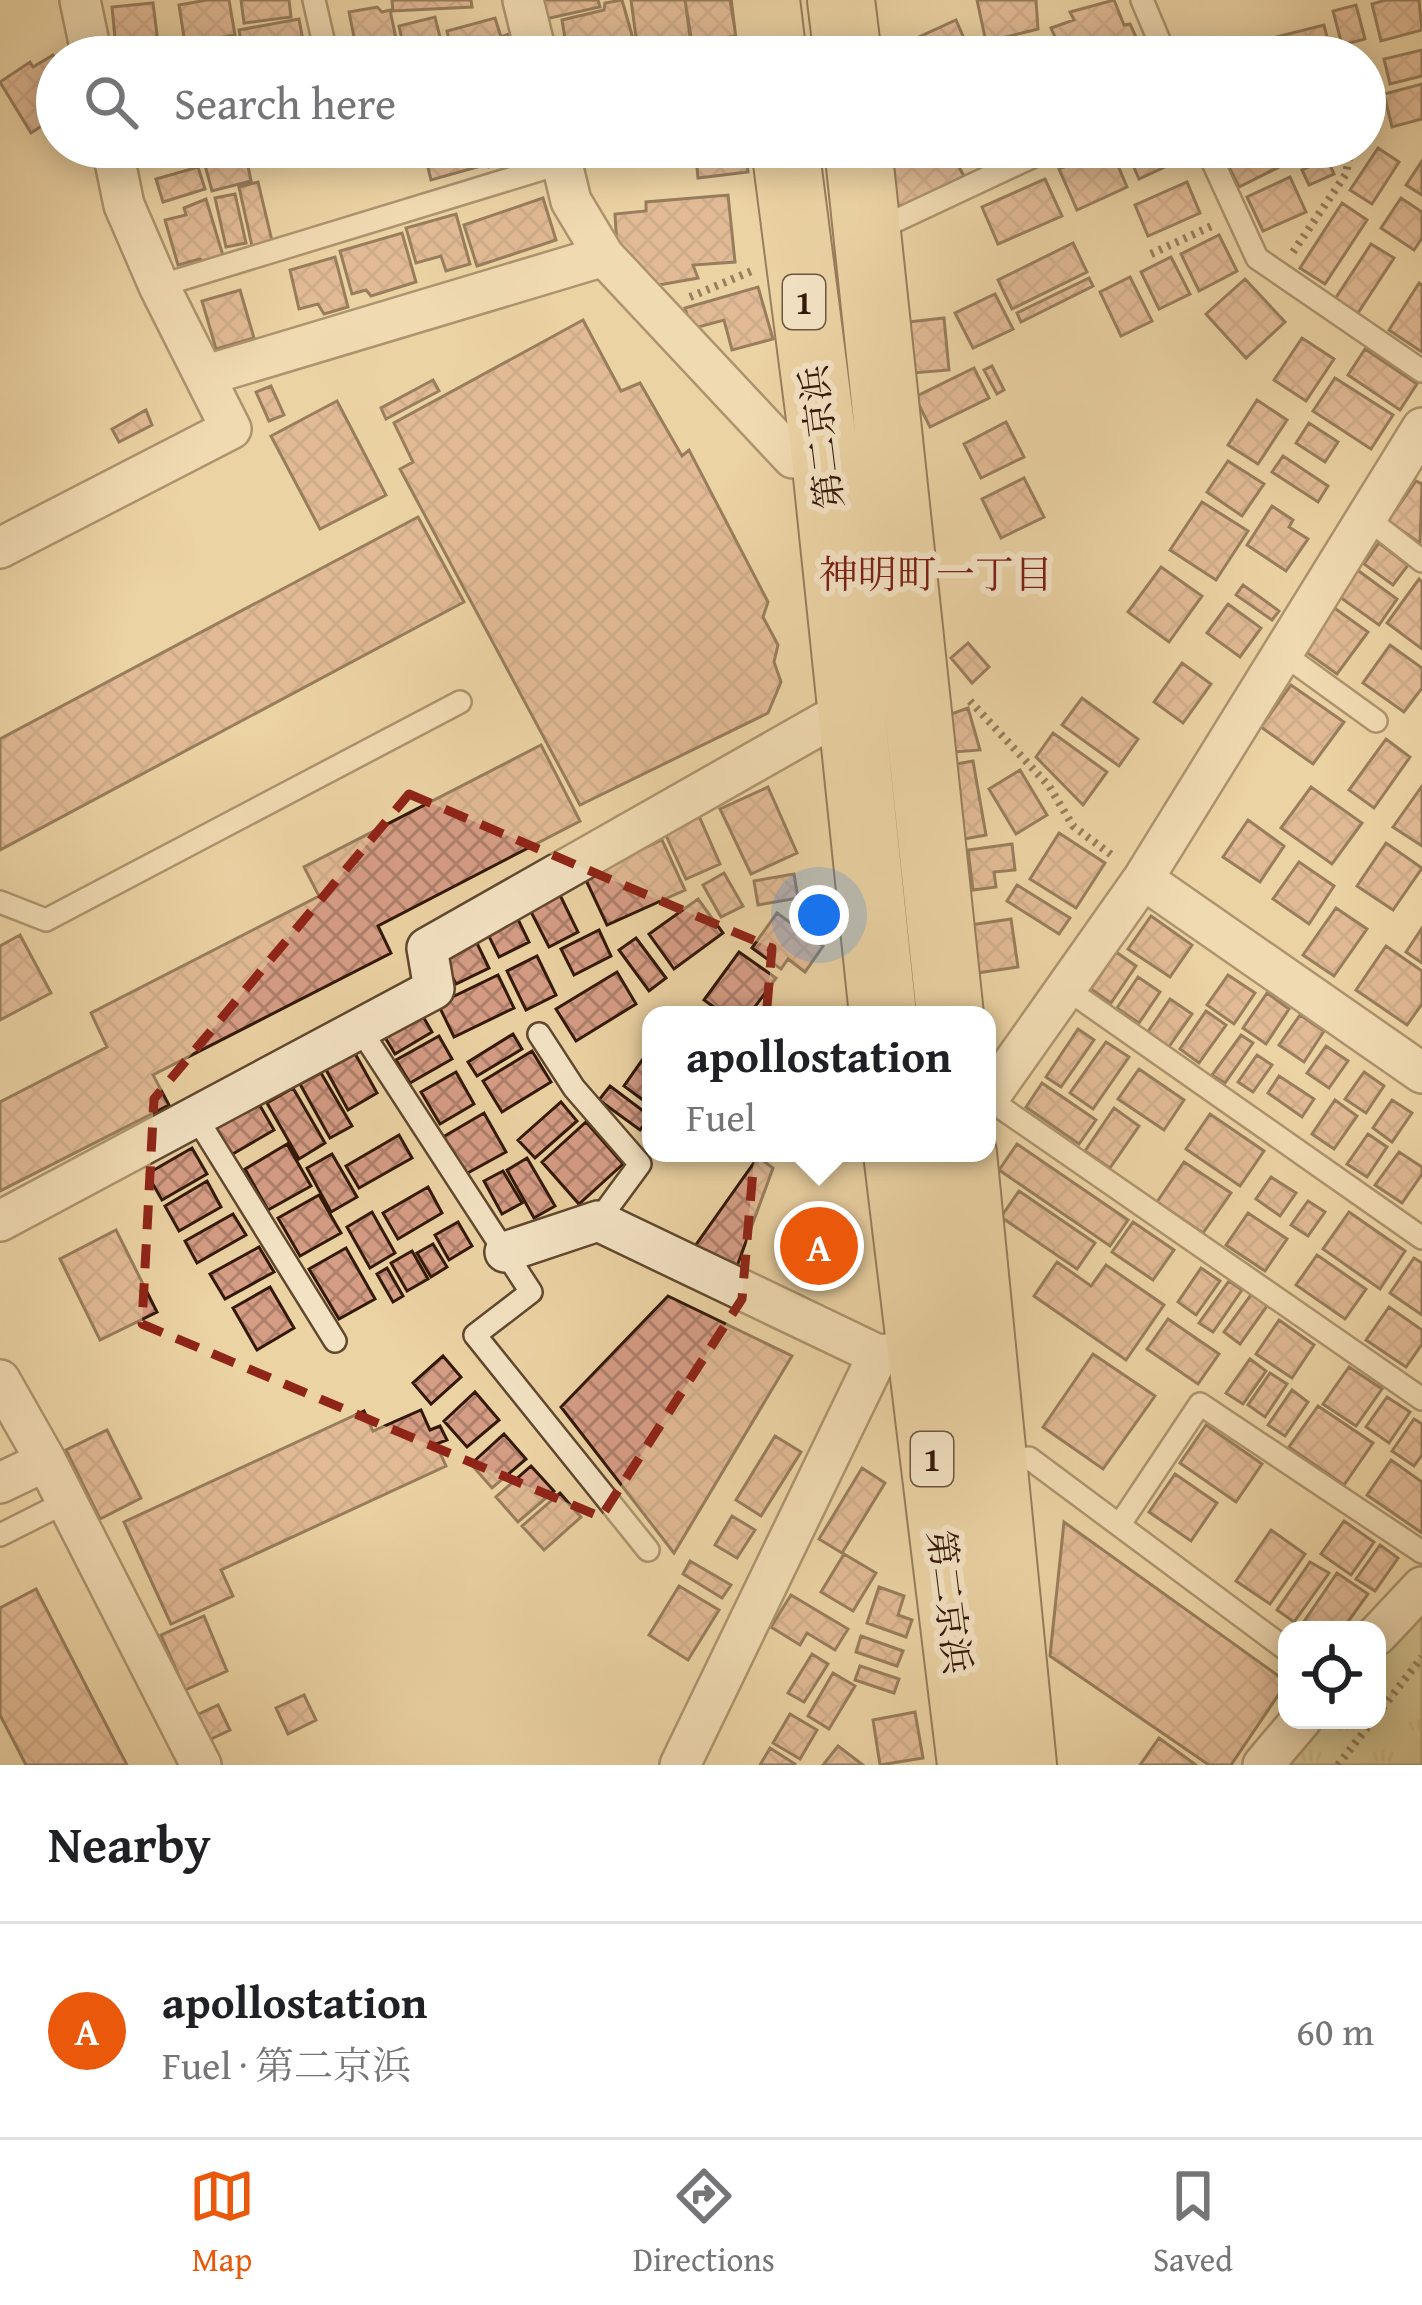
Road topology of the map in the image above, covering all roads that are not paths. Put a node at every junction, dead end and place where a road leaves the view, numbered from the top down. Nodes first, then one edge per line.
1 (80, 0) edge
2 (314, 0) edge
3 (523, 0) edge
4 (766, 0) edge
5 (841, 0) edge
6 (1142, 0) edge
7 (88, 36) edge
8 (322, 36) edge
9 (532, 36) edge
10 (770, 36) edge
11 (845, 36) edge
12 (1157, 36) edge
13 (116, 168) edge
14 (520, 168) edge
15 (563, 168) edge
16 (787, 168) edge
17 (860, 168) edge
18 (1008, 168) edge
19 (1216, 168) edge
20 (868, 233) junction
21 (604, 256) junction
22 (159, 286) junction
23 (1422, 371) edge
24 (206, 375) junction
25 (1422, 428) edge
26 (825, 457) junction
27 (1366, 518) junction
28 (2, 543) edge
29 (1422, 561) edge
30 (1282, 653) junction
31 (460, 702) dead end
32 (851, 720) junction
33 (1376, 721) dead end
34 (1143, 879) junction
35 (0, 902) edge
36 (1066, 989) junction
37 (882, 1006) edge
38 (949, 1006) edge
39 (360, 1029) junction
40 (539, 1034) dead end
41 (1421, 1069) edge
42 (996, 1094) edge
43 (196, 1117) junction
44 (996, 1128) edge
45 (897, 1162) edge
46 (981, 1162) edge
47 (0, 1221) edge
48 (598, 1221) junction
49 (1422, 1238) edge
50 (505, 1252) junction
51 (334, 1341) dead end
52 (898, 1353) junction
53 (0, 1380) edge
54 (1422, 1400) edge
55 (991, 1460) junction
56 (46, 1461) junction
57 (0, 1483) edge
58 (66, 1502) junction
59 (1120, 1524) junction
60 (0, 1535) edge
61 (648, 1550) dead end
62 (1422, 1552) edge
63 (1422, 1587) edge
64 (1386, 1625) edge
65 (1278, 1643) edge
66 (1293, 1729) edge
67 (201, 1765) edge
68 (680, 1765) edge
69 (970, 1765) edge
70 (1023, 1765) edge
71 (1263, 1765) edge

1 - 7 street
2 - 8 lane
3 - 9 street
4 - 10 highway
5 - 11 highway
6 - 12 lane
13 - 22 street
14 - 22 lane
15 - 21 street
16 - 26 highway, 第二京浜 / 1
17 - 20 highway, 第二京浜 / 1
18 - 20 lane
19 - 23 lane
20 - 38 highway, 第二京浜 / 1
21 - 24 street
21 - 26 street
22 - 24 street
24 - 28 street
25 - 27 street
26 - 32 highway, 第二京浜 / 1
27 - 29 lane
27 - 30 street
30 - 33 lane
30 - 34 street
31 - 35 lane
32 - 37 highway, 第二京浜 / 1
32 - 39 street
34 - 36 street
34 - 41 street
36 - 42 street
36 - 49 lane
39 - 43 street
39 - 50 lane
40 - 48 lane
43 - 47 street
43 - 51 lane
44 - 54 lane
45 - 52 highway, 第二京浜 / 1
46 - 55 highway, 第二京浜 / 1
48 - 50 street
48 - 52 street
50 - 61 lane
52 - 68 street
52 - 69 highway, 第二京浜 / 1
53 - 56 street
55 - 59 lane
55 - 70 highway, 第二京浜 / 1
56 - 57 street
56 - 58 street
58 - 60 lane
58 - 67 street
59 - 62 lane
59 - 65 lane
63 - 64 street
66 - 71 street

